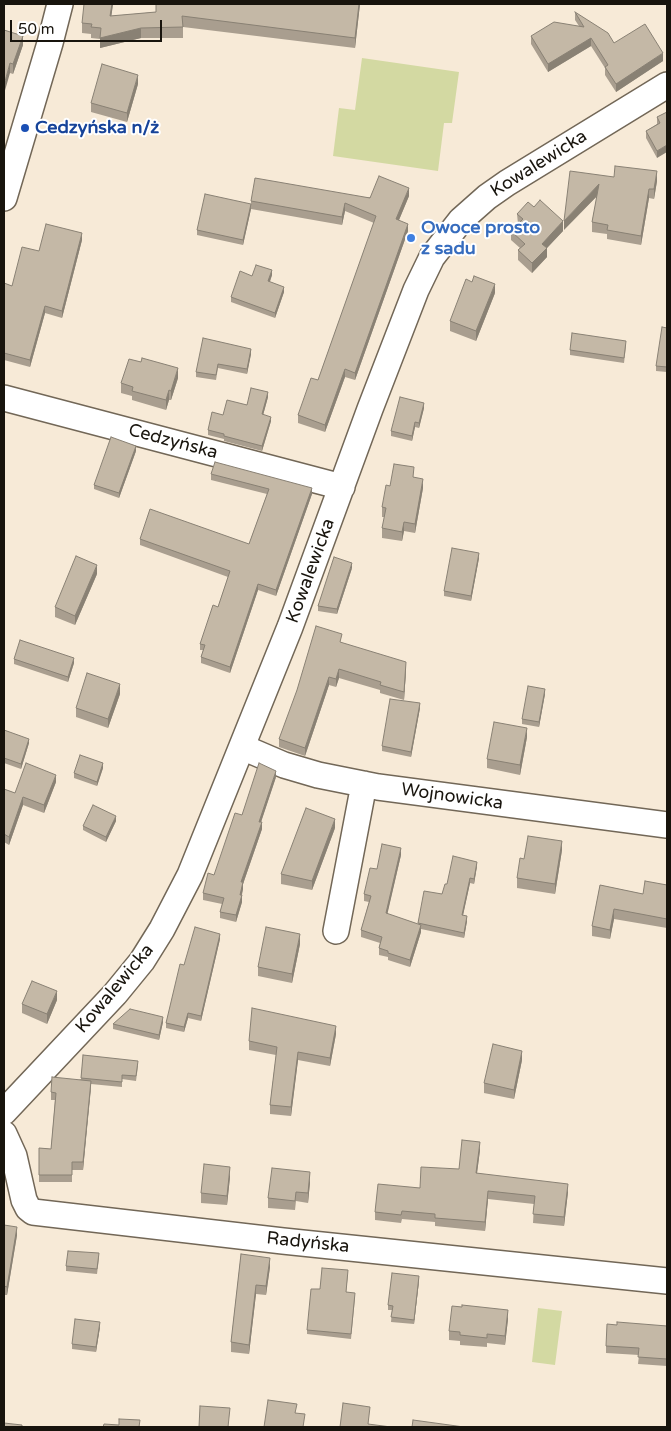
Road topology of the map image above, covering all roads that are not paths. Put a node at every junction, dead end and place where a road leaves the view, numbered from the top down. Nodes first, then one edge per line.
1 (60, 4) edge
2 (667, 85) edge
3 (4, 198) edge
4 (4, 398) edge
5 (342, 487) junction
6 (242, 747) junction
7 (364, 784) junction
8 (667, 824) edge
9 (336, 931) dead end
10 (4, 1112) edge
11 (4, 1134) edge
12 (667, 1281) edge

1 - 3 street
2 - 5 street, Kowalewicka
4 - 5 street, Cedzyńska
5 - 6 street, Kowalewicka
6 - 7 street, Wojnowicka
6 - 10 street, Kowalewicka
7 - 8 street, Wojnowicka
7 - 9 street
11 - 12 street, Radyńska

